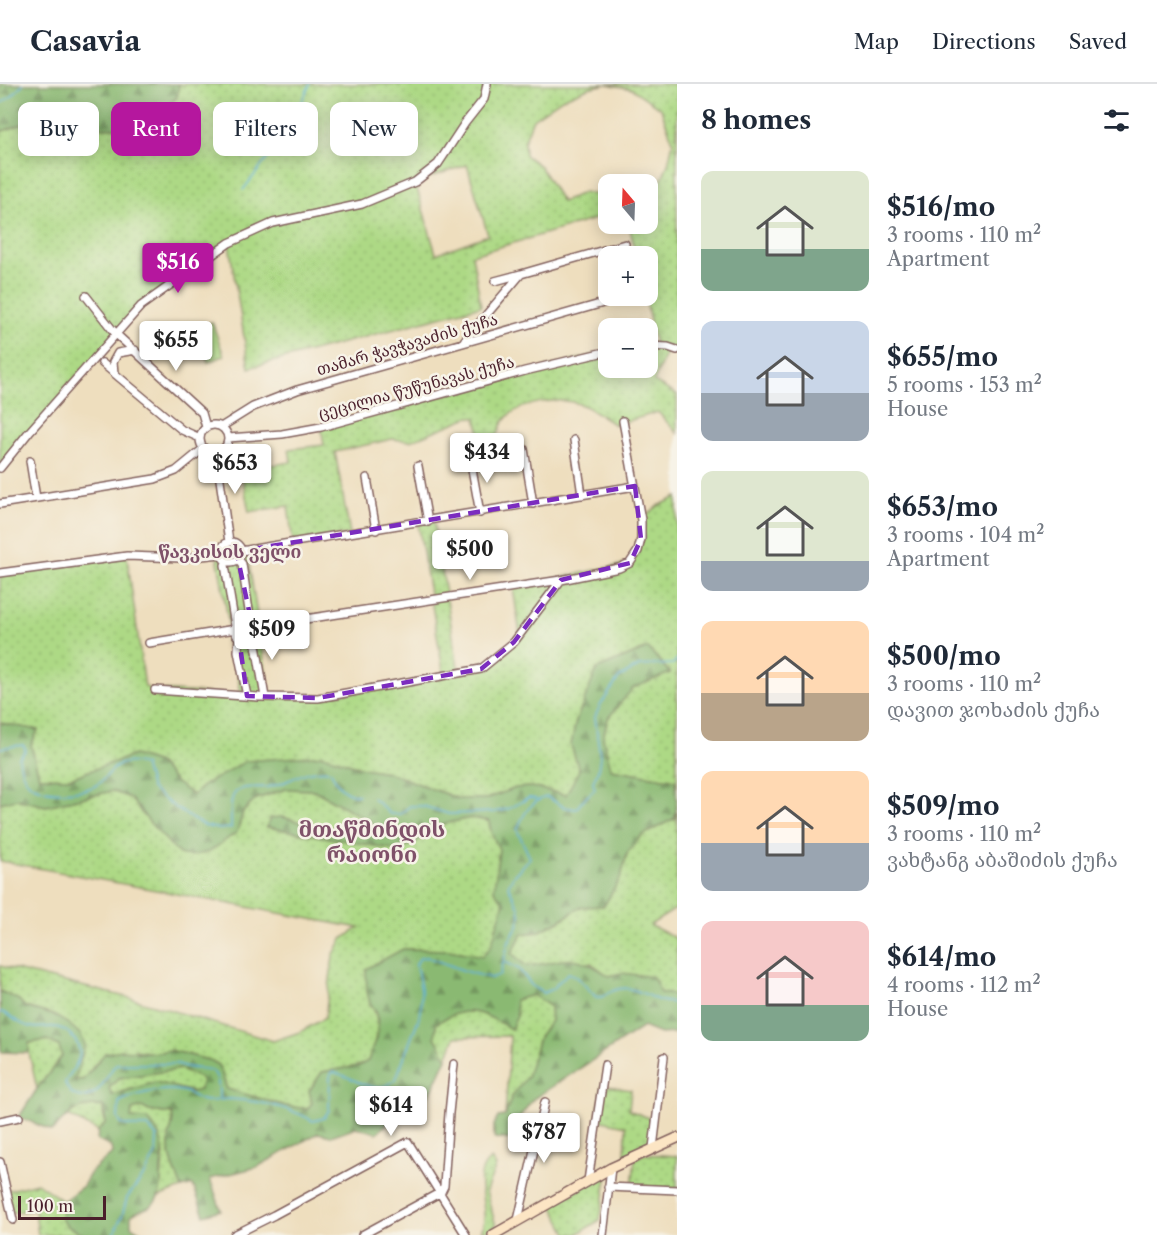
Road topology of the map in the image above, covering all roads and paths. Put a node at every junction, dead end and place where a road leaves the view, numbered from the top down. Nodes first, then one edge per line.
1 (487, 84) edge
2 (625, 244) dead end
3 (521, 274) junction
4 (495, 281) dead end
5 (86, 296) dead end
6 (598, 304) edge
7 (115, 333) junction
8 (464, 341) junction
9 (658, 346) edge
10 (135, 350) junction
11 (677, 350) edge
12 (598, 354) edge
13 (102, 363) dead end
14 (114, 373) junction
15 (623, 421) dead end
16 (206, 427) junction
17 (221, 427) junction
18 (200, 438) junction
19 (228, 438) junction
20 (574, 440) dead end
21 (204, 448) junction
22 (524, 449) dead end
23 (216, 452) junction
24 (470, 458) dead end
25 (30, 461) dead end
26 (418, 466) dead end
27 (0, 468) edge
28 (367, 478) dead end
29 (635, 486) junction
30 (582, 495) junction
31 (36, 498) junction
32 (0, 504) edge
33 (533, 504) junction
34 (480, 513) junction
35 (428, 522) junction
36 (376, 530) junction
37 (229, 542) junction
38 (240, 555) junction
39 (224, 558) junction
40 (0, 573) edge
41 (561, 579) junction
42 (235, 628) junction
43 (252, 628) junction
44 (239, 638) junction
45 (149, 643) dead end
46 (155, 690) dead end
47 (247, 696) junction
48 (265, 697) junction
49 (664, 1057) dead end
50 (454, 1064) dead end
51 (605, 1065) dead end
52 (546, 1102) dead end
53 (19, 1117) dead end
54 (0, 1121) edge
55 (677, 1138) edge
56 (653, 1148) junction
57 (0, 1162) edge
58 (611, 1168) junction
59 (588, 1181) junction
60 (608, 1187) junction
61 (677, 1190) edge
62 (441, 1192) junction
63 (13, 1220) dead end
64 (518, 1220) junction
65 (234, 1235) edge
66 (362, 1235) edge
67 (466, 1235) edge
68 (493, 1235) edge
69 (603, 1235) edge

1 - 7 street
2 - 3 street
3 - 4 street
3 - 8 street
5 - 7 street
6 - 8 street, თამარ ჭავჭავაძის ქუჩა
7 - 10 street
7 - 27 street
8 - 17 street, თამარ ჭავჭავაძის ქუჩა
9 - 11 street
10 - 14 street
10 - 16 street
12 - 19 street, ცეცილია წუწუნავას ქუჩა
13 - 14 street
14 - 18 street
15 - 29 street
16 - 17 street
16 - 18 street
17 - 19 street
18 - 21 street
19 - 23 street
20 - 30 street
21 - 23 street
21 - 31 street
22 - 33 street
23 - 37 street
24 - 34 street
25 - 31 street
26 - 35 street
28 - 36 street
29 - 30 street
29 - 41 street
30 - 33 street
31 - 32 street
33 - 34 street
34 - 35 street
35 - 36 street
36 - 38 street
37 - 38 street
37 - 39 street
38 - 39 street
38 - 43 street
39 - 40 street
39 - 42 street
41 - 43 street
41 - 48 street
42 - 43 street
42 - 44 street
42 - 45 street
43 - 44 street
43 - 48 street
44 - 47 street
46 - 47 street
47 - 48 street
49 - 56 street
50 - 62 street
51 - 59 street
52 - 64 street
53 - 54 street
55 - 56 street
56 - 58 street
57 - 63 street
58 - 59 street
58 - 60 street
59 - 64 street
60 - 61 street
60 - 69 street
62 - 65 street
62 - 66 street
62 - 67 street
64 - 68 street

